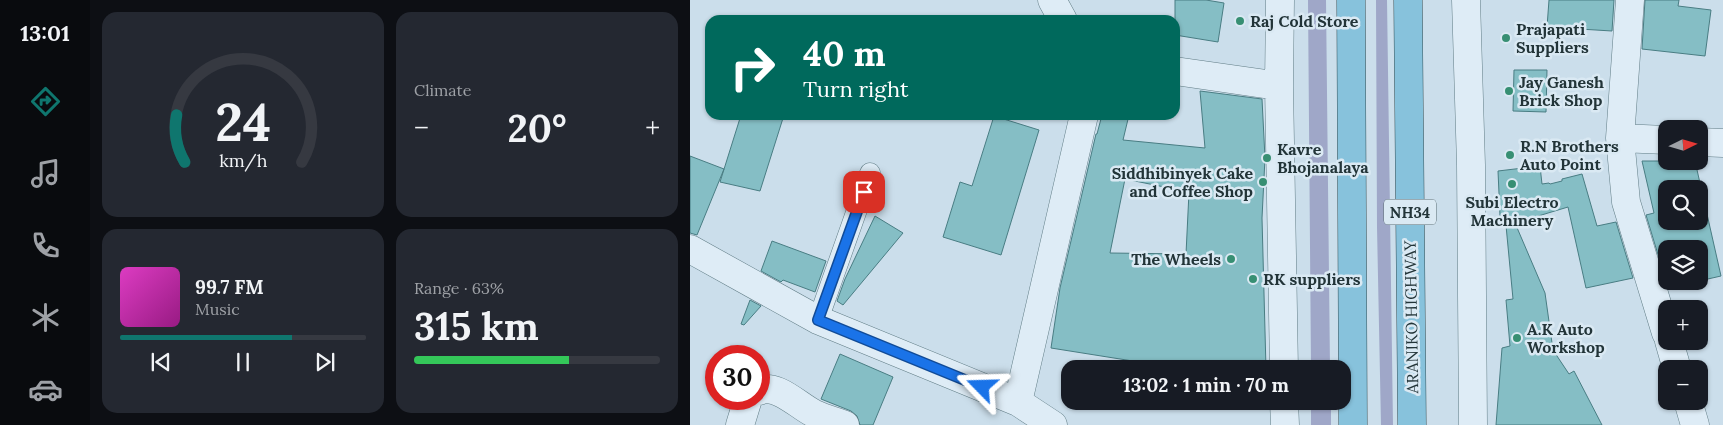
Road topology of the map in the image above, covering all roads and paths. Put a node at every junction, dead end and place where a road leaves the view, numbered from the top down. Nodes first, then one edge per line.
1 (1052, 0) edge
2 (1280, 0) edge
3 (1351, 0) edge
4 (1408, 0) edge
5 (1466, 0) edge
6 (1630, 0) edge
7 (1060, 15) edge
8 (1180, 72) edge
9 (1279, 86) junction
10 (1083, 120) edge
11 (1620, 138) junction
12 (1658, 140) edge
13 (1708, 142) edge
14 (1723, 143) edge
15 (870, 173) dead end
16 (690, 249) edge
17 (1658, 307) edge
18 (818, 320) junction
19 (1284, 360) edge
20 (770, 390) edge
21 (1018, 402) junction
22 (745, 410) edge
23 (1284, 410) edge
24 (1691, 410) edge
25 (740, 425) edge
26 (845, 425) edge
27 (1053, 425) edge
28 (1285, 425) edge
29 (1353, 425) edge
30 (1412, 425) edge
31 (1473, 425) edge
32 (1695, 425) edge

1 - 7 street
2 - 9 street
3 - 29 highway
4 - 30 highway, ARANIKO HIGHWAY / NH34
5 - 31 street
6 - 11 street
8 - 9 street
9 - 19 street
10 - 21 street
11 - 12 street
11 - 17 street
13 - 14 street
15 - 18 lane
16 - 18 street
18 - 21 street
20 - 26 street
21 - 27 street
22 - 25 street
23 - 28 street
24 - 32 street

